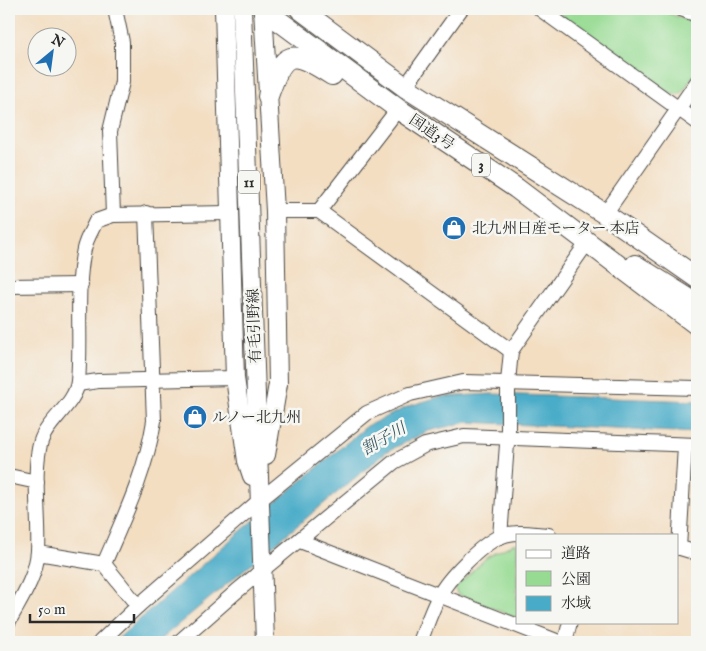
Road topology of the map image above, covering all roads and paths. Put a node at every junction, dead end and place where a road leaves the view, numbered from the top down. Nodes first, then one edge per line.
1 (115, 9) edge
2 (224, 9) edge
3 (242, 9) edge
4 (263, 9) edge
5 (300, 9) edge
6 (461, 9) edge
7 (540, 9) edge
8 (681, 9) edge
9 (697, 15) edge
10 (697, 82) edge
11 (405, 87) junction
12 (268, 96) junction
13 (398, 109) junction
14 (678, 109) junction
15 (697, 122) edge
16 (275, 211) junction
17 (319, 212) junction
18 (146, 213) junction
19 (229, 213) junction
20 (605, 214) junction
21 (112, 215) junction
22 (587, 242) junction
23 (697, 278) edge
24 (81, 285) junction
25 (9, 286) edge
26 (697, 304) edge
27 (697, 325) edge
28 (511, 351) junction
29 (235, 378) junction
30 (152, 380) junction
31 (78, 384) junction
32 (508, 387) junction
33 (697, 388) edge
34 (508, 435) junction
35 (691, 445) edge
36 (9, 476) edge
37 (37, 482) junction
38 (260, 500) junction
39 (534, 534) edge
40 (500, 537) junction
41 (300, 541) junction
42 (678, 548) edge
43 (38, 553) junction
44 (697, 553) edge
45 (104, 564) junction
46 (262, 568) junction
47 (440, 594) junction
48 (138, 606) junction
49 (9, 620) edge
50 (570, 624) edge
51 (100, 642) edge
52 (180, 642) edge
53 (265, 642) edge
54 (420, 642) edge
55 (559, 642) edge
56 (565, 642) edge

1 - 21 street
2 - 19 main road
3 - 38 main road, 有毛引野線 / 11
4 - 12 main road
4 - 13 highway, 国道3号 / 3
5 - 11 highway, 国道3号 / 3
6 - 11 street
7 - 14 street
8 - 9 street
10 - 14 street
11 - 20 highway, 国道3号 / 3
12 - 13 highway
12 - 16 main road
13 - 17 street
13 - 22 highway, 国道3号 / 3
14 - 15 street
14 - 20 street
16 - 17 street
16 - 38 main road
17 - 28 street
18 - 19 street
18 - 21 street
18 - 30 street
19 - 29 main road
20 - 23 highway, 国道3号 / 3
21 - 24 street
22 - 26 highway, 3
22 - 27 highway, 国道3号 / 3
22 - 28 street
24 - 25 street
24 - 31 street
28 - 32 street
29 - 30 street
29 - 38 main road
30 - 31 street
30 - 45 street
31 - 37 street
32 - 33 street
32 - 34 street
32 - 38 street
34 - 35 street
34 - 40 street
34 - 41 street
35 - 42 street
36 - 37 street
37 - 43 street
38 - 46 main road, 有毛引野線 / 11
38 - 48 street
39 - 40 street
40 - 47 street
41 - 46 street
41 - 47 street
42 - 44 street
43 - 45 street
43 - 49 street
45 - 48 street
46 - 52 street
46 - 53 main road, 有毛引野線 / 11
47 - 54 street
47 - 55 street
48 - 51 street
50 - 56 street

